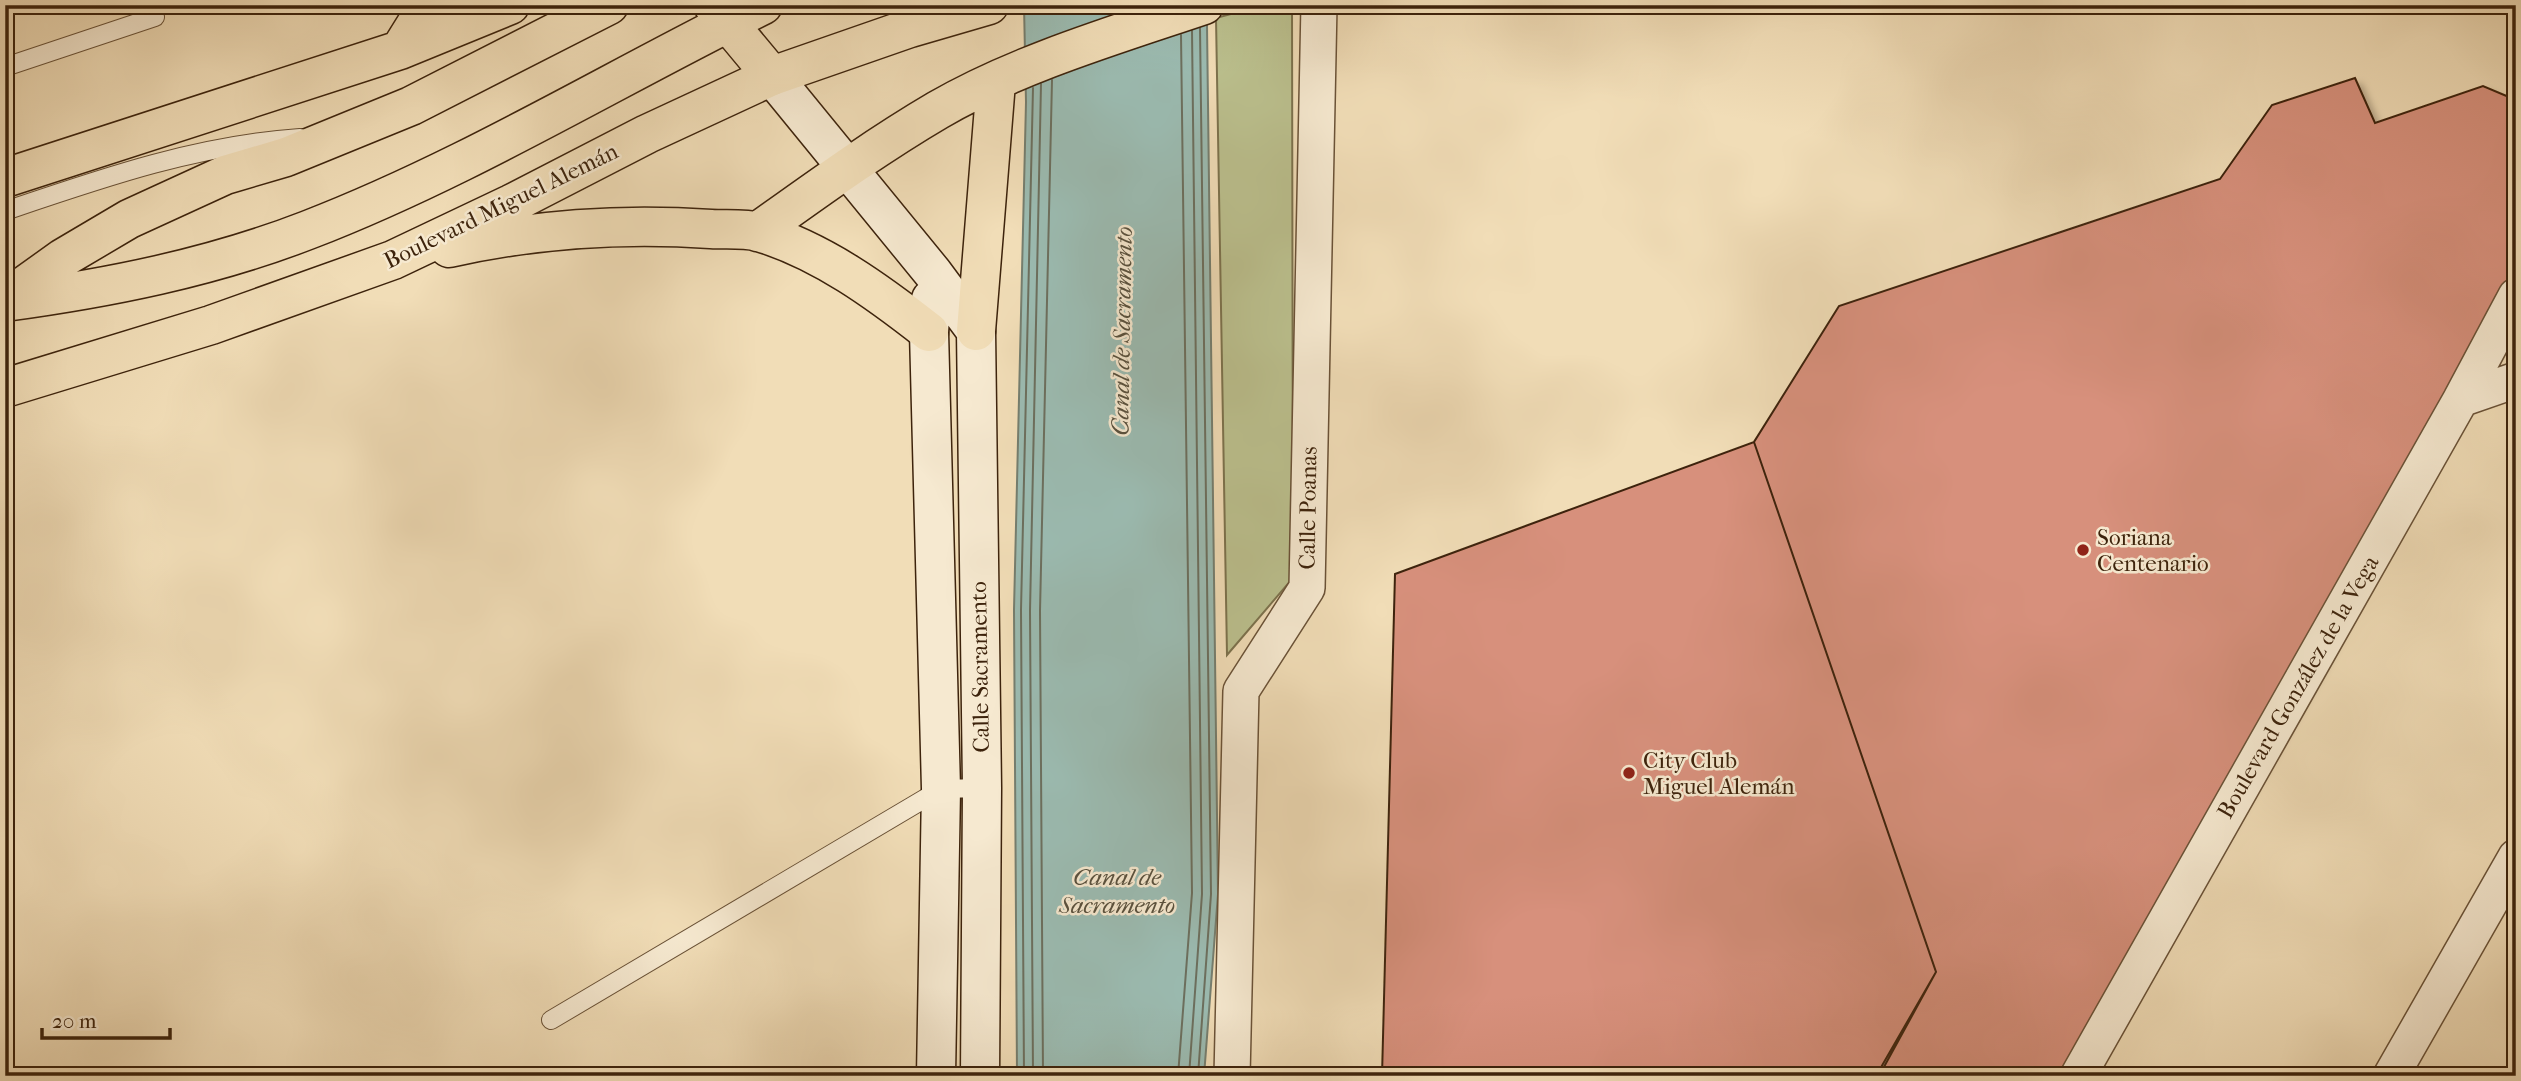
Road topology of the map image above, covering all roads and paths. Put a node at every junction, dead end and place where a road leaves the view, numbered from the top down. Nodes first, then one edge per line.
1 (428, 5) edge
2 (510, 5) edge
3 (609, 5) edge
4 (763, 5) edge
5 (989, 5) edge
6 (1204, 5) edge
7 (1319, 5) edge
8 (720, 14) edge
9 (155, 17) dead end
10 (400, 50) junction
11 (5, 68) edge
12 (772, 76) junction
13 (996, 82) junction
14 (346, 135) junction
15 (847, 168) junction
16 (5, 178) edge
17 (5, 211) edge
18 (757, 232) junction
19 (393, 260) junction
20 (933, 273) junction
21 (2516, 296) edge
22 (5, 301) edge
23 (976, 331) junction
24 (929, 332) junction
25 (2516, 380) edge
26 (23, 383) edge
27 (5, 394) edge
28 (2461, 399) junction
29 (982, 788) junction
30 (941, 789) junction
31 (2516, 858) edge
32 (551, 1020) dead end
33 (936, 1076) edge
34 (980, 1076) edge
35 (1232, 1076) edge
36 (2078, 1076) edge
37 (2391, 1076) edge

1 - 10 main road
2 - 10 main road
3 - 14 main road
4 - 8 main road
5 - 12 main road, Boulevard Miguel Alemán
6 - 13 main road
7 - 35 street, Calle Poanas
8 - 12 main road
8 - 22 main road
9 - 11 lane
10 - 16 main road
12 - 15 main road
12 - 19 main road, Boulevard Miguel Alemán
13 - 15 main road
13 - 23 main road
14 - 17 lane
14 - 22 main road
15 - 18 main road
15 - 20 main road
18 - 19 main road
18 - 24 main road
19 - 26 main road, Boulevard Miguel Alemán
20 - 23 main road
20 - 24 main road, Calle Sacramento
21 - 28 street, Boulevard González de la Vega
23 - 29 main road, Calle Sacramento
24 - 30 main road, Calle Sacramento
25 - 28 street
26 - 27 main road, Boulevard Miguel Alemán
28 - 36 street, Boulevard González de la Vega
29 - 30 lane
29 - 34 main road, Calle Sacramento
30 - 32 lane
30 - 33 main road, Calle Sacramento
31 - 37 street

